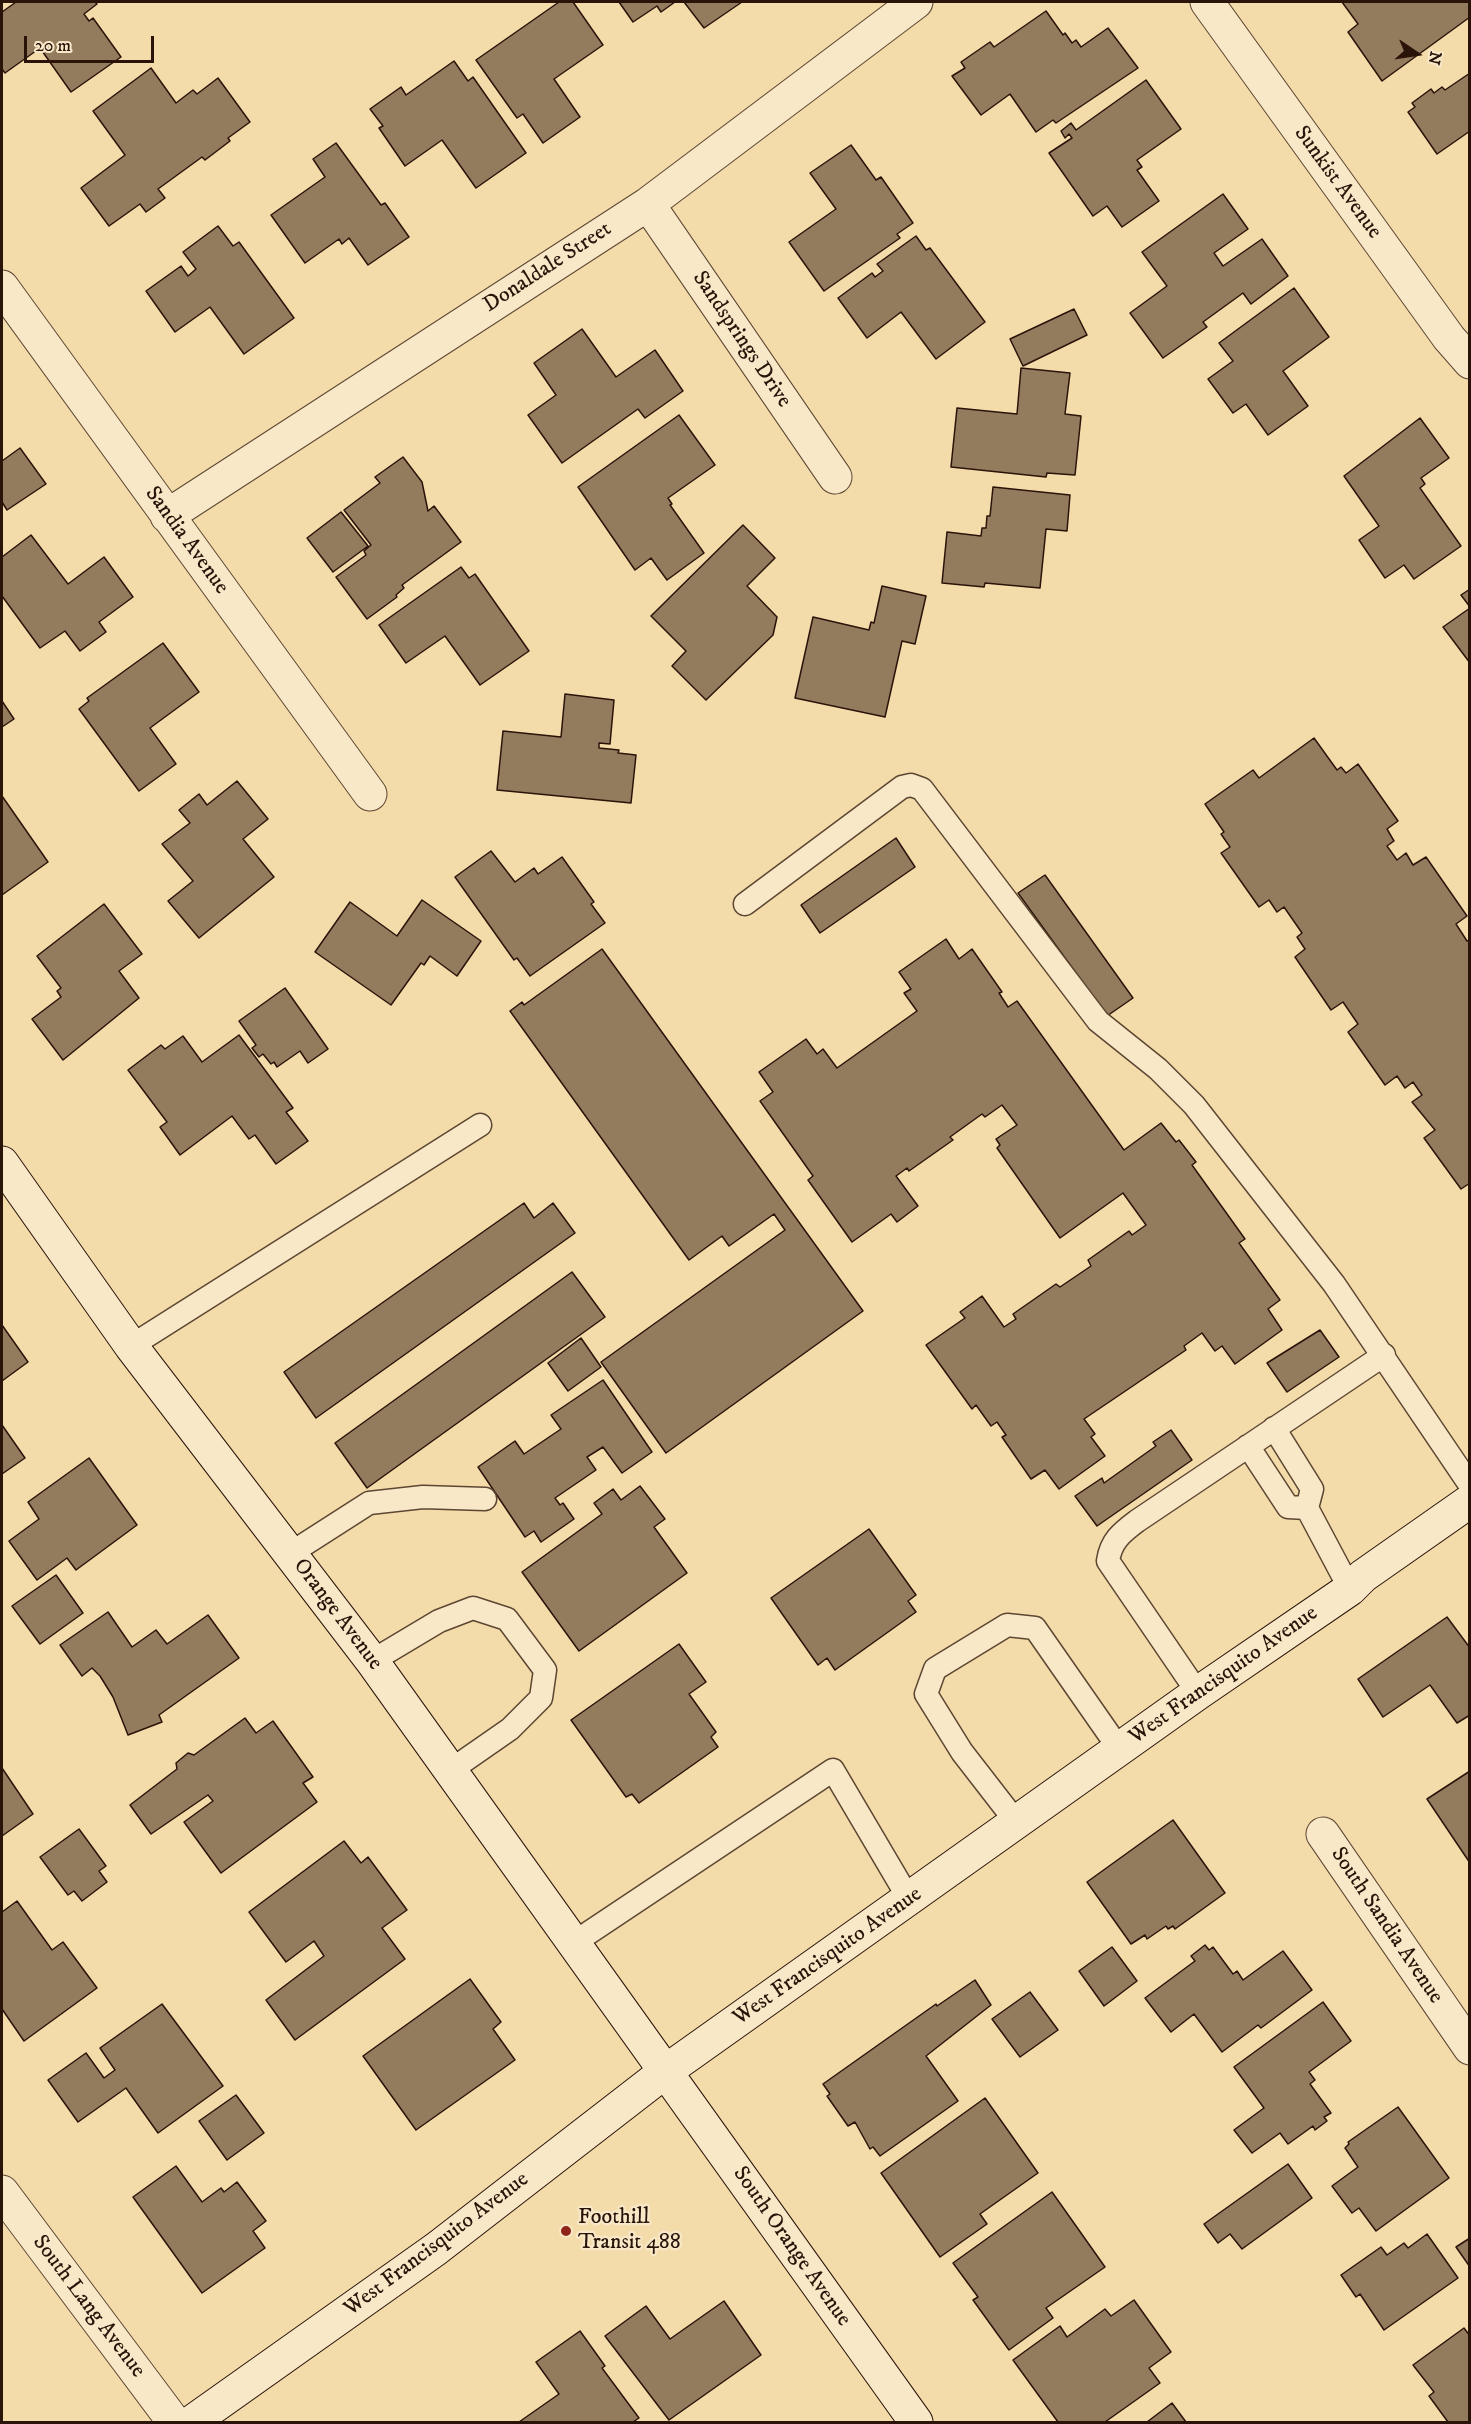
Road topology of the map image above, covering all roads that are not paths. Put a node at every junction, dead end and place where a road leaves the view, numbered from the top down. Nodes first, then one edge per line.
1 (916, 2) edge
2 (1207, 2) edge
3 (648, 204) junction
4 (2, 287) edge
5 (1463, 341) edge
6 (835, 477) dead end
7 (167, 516) junction
8 (370, 794) dead end
9 (745, 904) dead end
10 (480, 1125) dead end
11 (2, 1163) edge
12 (131, 1346) junction
13 (1384, 1355) junction
14 (1274, 1428) junction
15 (1248, 1446) junction
16 (1470, 1485) edge
17 (485, 1499) dead end
18 (1470, 1501) edge
19 (1307, 1508) junction
20 (291, 1553) junction
21 (1350, 1589) junction
22 (372, 1661) junction
23 (1198, 1693) junction
24 (1120, 1750) junction
25 (451, 1770) junction
26 (1017, 1823) junction
27 (1323, 1834) dead end
28 (909, 1899) junction
29 (574, 1942) junction
30 (1470, 2048) edge
31 (666, 2071) junction
32 (2, 2192) edge
33 (174, 2422) edge
34 (192, 2422) edge
35 (916, 2422) edge

1 - 3 street, Donaldale Street
2 - 5 street, Sunkist Avenue
3 - 6 street, Sandsprings Drive
3 - 7 street, Donaldale Street
4 - 7 street, Sandia Avenue
7 - 8 street, Sandia Avenue
9 - 13 lane
10 - 12 lane
11 - 12 street, Orange Avenue
12 - 20 street, Orange Avenue
13 - 14 lane
13 - 16 lane
14 - 15 lane
14 - 19 lane
15 - 19 lane
15 - 23 lane
17 - 20 lane
18 - 21 street, West Francisquito Avenue
19 - 21 lane
20 - 22 street, Orange Avenue
21 - 23 street, West Francisquito Avenue
22 - 25 street, Orange Avenue
22 - 25 lane
23 - 24 street, West Francisquito Avenue
24 - 26 street, West Francisquito Avenue
24 - 26 lane
25 - 29 street, Orange Avenue
26 - 28 street, West Francisquito Avenue
27 - 30 street, South Sandia Avenue
28 - 29 lane
28 - 31 street, West Francisquito Avenue
29 - 31 street, Orange Avenue
31 - 34 street, West Francisquito Avenue
31 - 35 street, South Orange Avenue
32 - 33 street, South Lang Avenue

